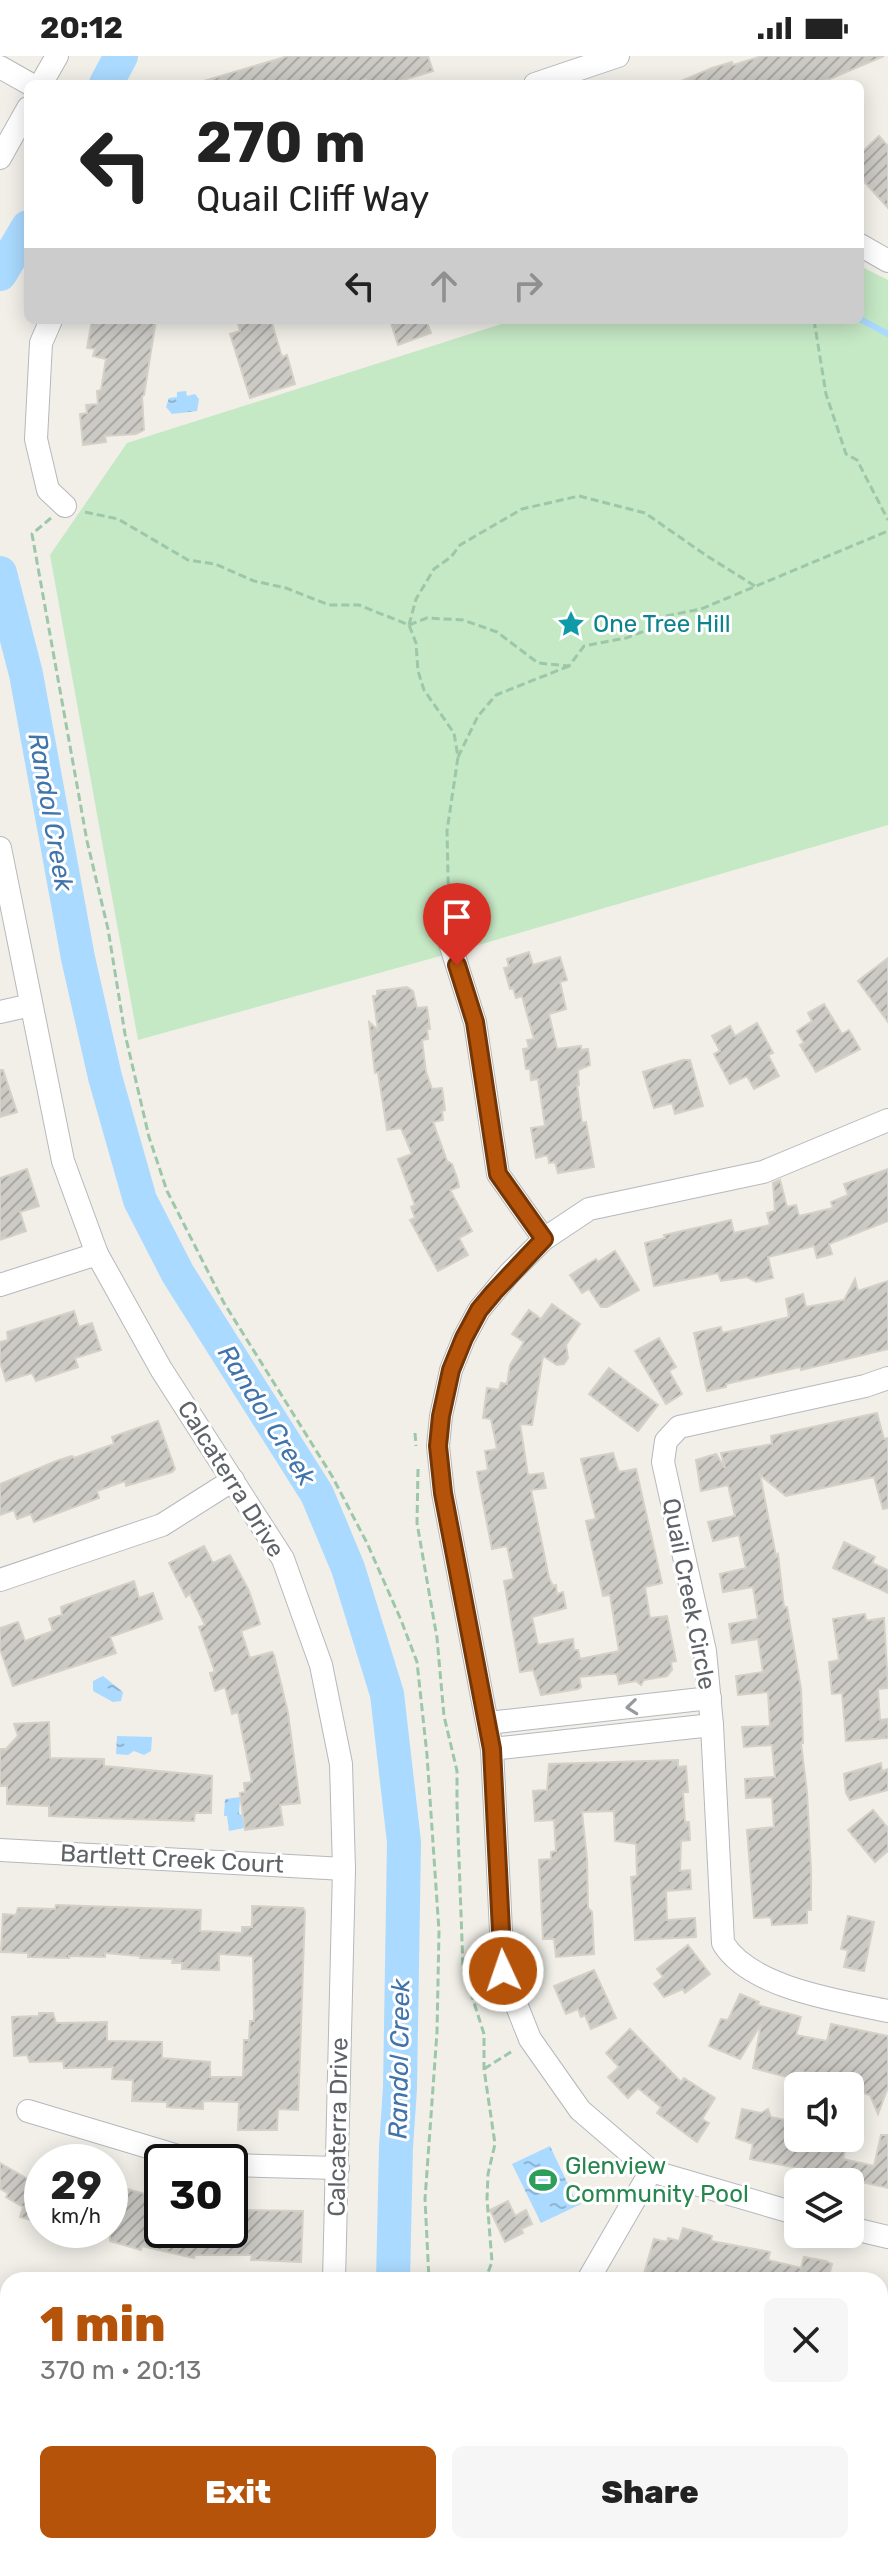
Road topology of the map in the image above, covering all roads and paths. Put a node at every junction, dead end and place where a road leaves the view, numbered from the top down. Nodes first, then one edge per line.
1 (57, 56) edge
2 (618, 56) edge
3 (0, 67) edge
4 (43, 80) edge
5 (547, 80) edge
6 (24, 81) edge
7 (24, 115) edge
8 (0, 158) edge
9 (864, 247) edge
10 (888, 261) edge
11 (49, 324) edge
12 (815, 324) edge
13 (65, 506) junction
14 (888, 520) edge
15 (888, 531) edge
16 (755, 586) junction
17 (409, 625) junction
18 (569, 666) junction
19 (458, 757) junction
20 (0, 848) edge
21 (448, 937) joint
22 (31, 1005) junction
23 (0, 1012) edge
24 (888, 1120) edge
25 (544, 1239) junction
26 (97, 1254) junction
27 (0, 1285) edge
28 (888, 1378) edge
29 (415, 1433) dead end
30 (233, 1480) junction
31 (0, 1580) edge
32 (710, 1698) junction
33 (488, 1723) junction
34 (712, 1725) junction
35 (492, 1749) junction
36 (0, 1850) edge
37 (344, 1869) junction
38 (888, 2011) edge
39 (514, 2050) dead end
40 (484, 2069) junction
41 (28, 2111) dead end
42 (144, 2146) edge
43 (248, 2166) edge
44 (338, 2168) junction
45 (651, 2171) junction
46 (784, 2210) edge
47 (864, 2231) edge
48 (888, 2237) edge
49 (334, 2272) edge
50 (429, 2272) edge
51 (488, 2272) edge
52 (593, 2272) edge

1 - 4 street
2 - 5 street
3 - 6 street
7 - 8 street
9 - 10 street
11 - 13 street
12 - 14 path
13 - 17 path
13 - 50 path
15 - 16 path
16 - 17 path
16 - 18 path
17 - 18 path
17 - 19 path
18 - 19 path
19 - 21 path
20 - 22 street, Calcaterra Drive
21 - 25 street
22 - 23 street
22 - 26 street, Calcaterra Drive
24 - 25 street
25 - 33 street
26 - 27 street
26 - 30 street, Calcaterra Drive
28 - 32 street, Quail Creek Circle
29 - 40 path
30 - 31 street
30 - 37 street, Calcaterra Drive
32 -> 33 street
32 - 34 street, Quail Creek Circle
33 - 35 street
34 - 35 street
34 - 38 street, Quail Creek Circle
35 - 45 street
36 - 37 street, Bartlett Creek Court
37 - 44 street, Calcaterra Drive
39 - 40 path
40 - 51 path
41 - 42 street
43 - 44 street
44 - 49 street, Calcaterra Drive
45 - 46 street
45 - 52 street
47 - 48 street

